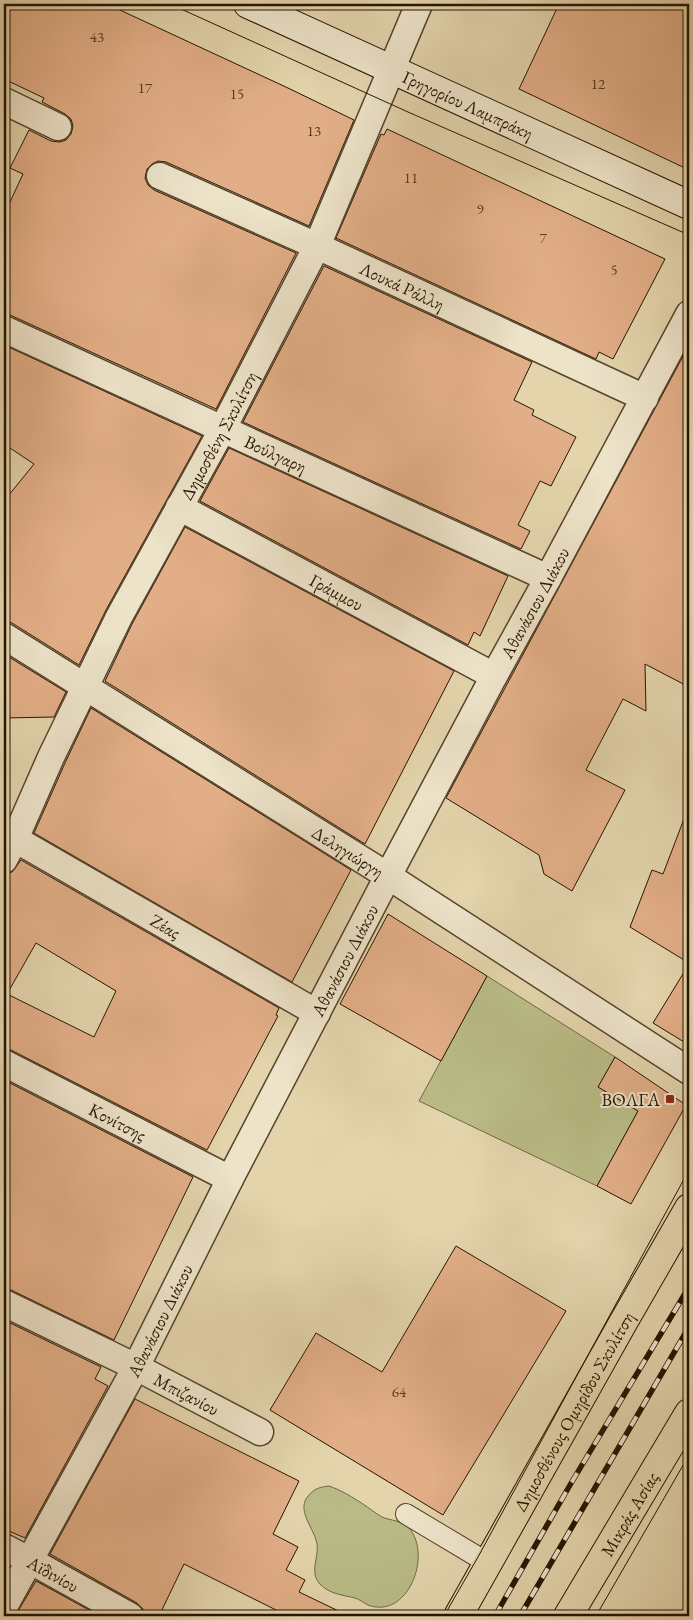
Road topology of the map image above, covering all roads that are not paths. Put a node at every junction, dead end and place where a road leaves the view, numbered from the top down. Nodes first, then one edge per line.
1 (248, 4) edge
2 (419, 4) edge
3 (391, 69) junction
4 (4, 101) edge
5 (58, 127) dead end
6 (160, 176) dead end
7 (689, 204) edge
8 (317, 246) junction
9 (689, 314) edge
10 (4, 329) edge
11 (644, 398) junction
12 (222, 430) junction
13 (179, 507) junction
14 (548, 578) junction
15 (4, 636) edge
16 (494, 676) junction
17 (86, 688) junction
18 (9, 850) edge
19 (388, 876) junction
20 (317, 1013) junction
21 (4, 1064) edge
22 (689, 1071) edge
23 (230, 1179) junction
24 (689, 1208) edge
25 (4, 1302) edge
26 (136, 1367) junction
27 (689, 1413) edge
28 (260, 1432) dead end
29 (406, 1514) dead end
30 (4, 1547) edge
31 (29, 1560) junction
32 (488, 1563) junction
33 (4, 1607) edge
34 (130, 1616) edge
35 (458, 1616) edge
36 (568, 1616) edge

1 - 3 main road, Γρηγορίου Λαμπράκη
2 - 3 street, Δημοσθένη Σκυλίτση
3 - 7 main road, Γρηγορίου Λαμπράκη
3 - 8 street, Δημοσθένη Σκυλίτση
4 - 5 street
6 - 8 street, Λουκά Ράλλη
8 - 11 street, Λουκά Ράλλη
8 - 12 street, Δημοσθένη Σκυλίτση
9 - 11 street, Αθανάσιου Διάκου
10 - 12 street, Βούλγαρη
11 - 14 street, Αθανάσιου Διάκου
12 - 13 street, Δημοσθένη Σκυλίτση
12 - 14 street, Βούλγαρη
13 - 16 street, Γράμμου
13 - 17 street, Δημοσθένη Σκυλίτση
14 - 16 street, Αθανάσιου Διάκου
15 - 17 street, Δεληγιώργη
16 - 19 street, Αθανάσιου Διάκου
17 - 18 street, Δημοσθένη Σκυλίτση
17 - 19 street, Δεληγιώργη
18 - 20 street, Ζέας
19 - 20 street, Αθανάσιου Διάκου
19 - 22 street, Δεληγιώργη
20 - 23 street, Αθανάσιου Διάκου
21 - 23 street, Κονίτσης
23 - 26 street, Αθανάσιου Διάκου
24 - 32 main road, Δημοσθένους Ομηρίδου Σκυλίτση
25 - 26 street, Μπιζανίου
26 - 28 street, Μπιζανίου
26 - 31 street, Αθανάσιου Διάκου
27 - 36 main road, Μικράς Ασίας
29 - 32 street
30 - 31 street, Αϊδινίου
31 - 33 street, Αθανάσιου Διάκου
31 - 34 street, Αϊδινίου
32 - 35 main road, Δημοσθένους Ομηρίδου Σκυλίτση

